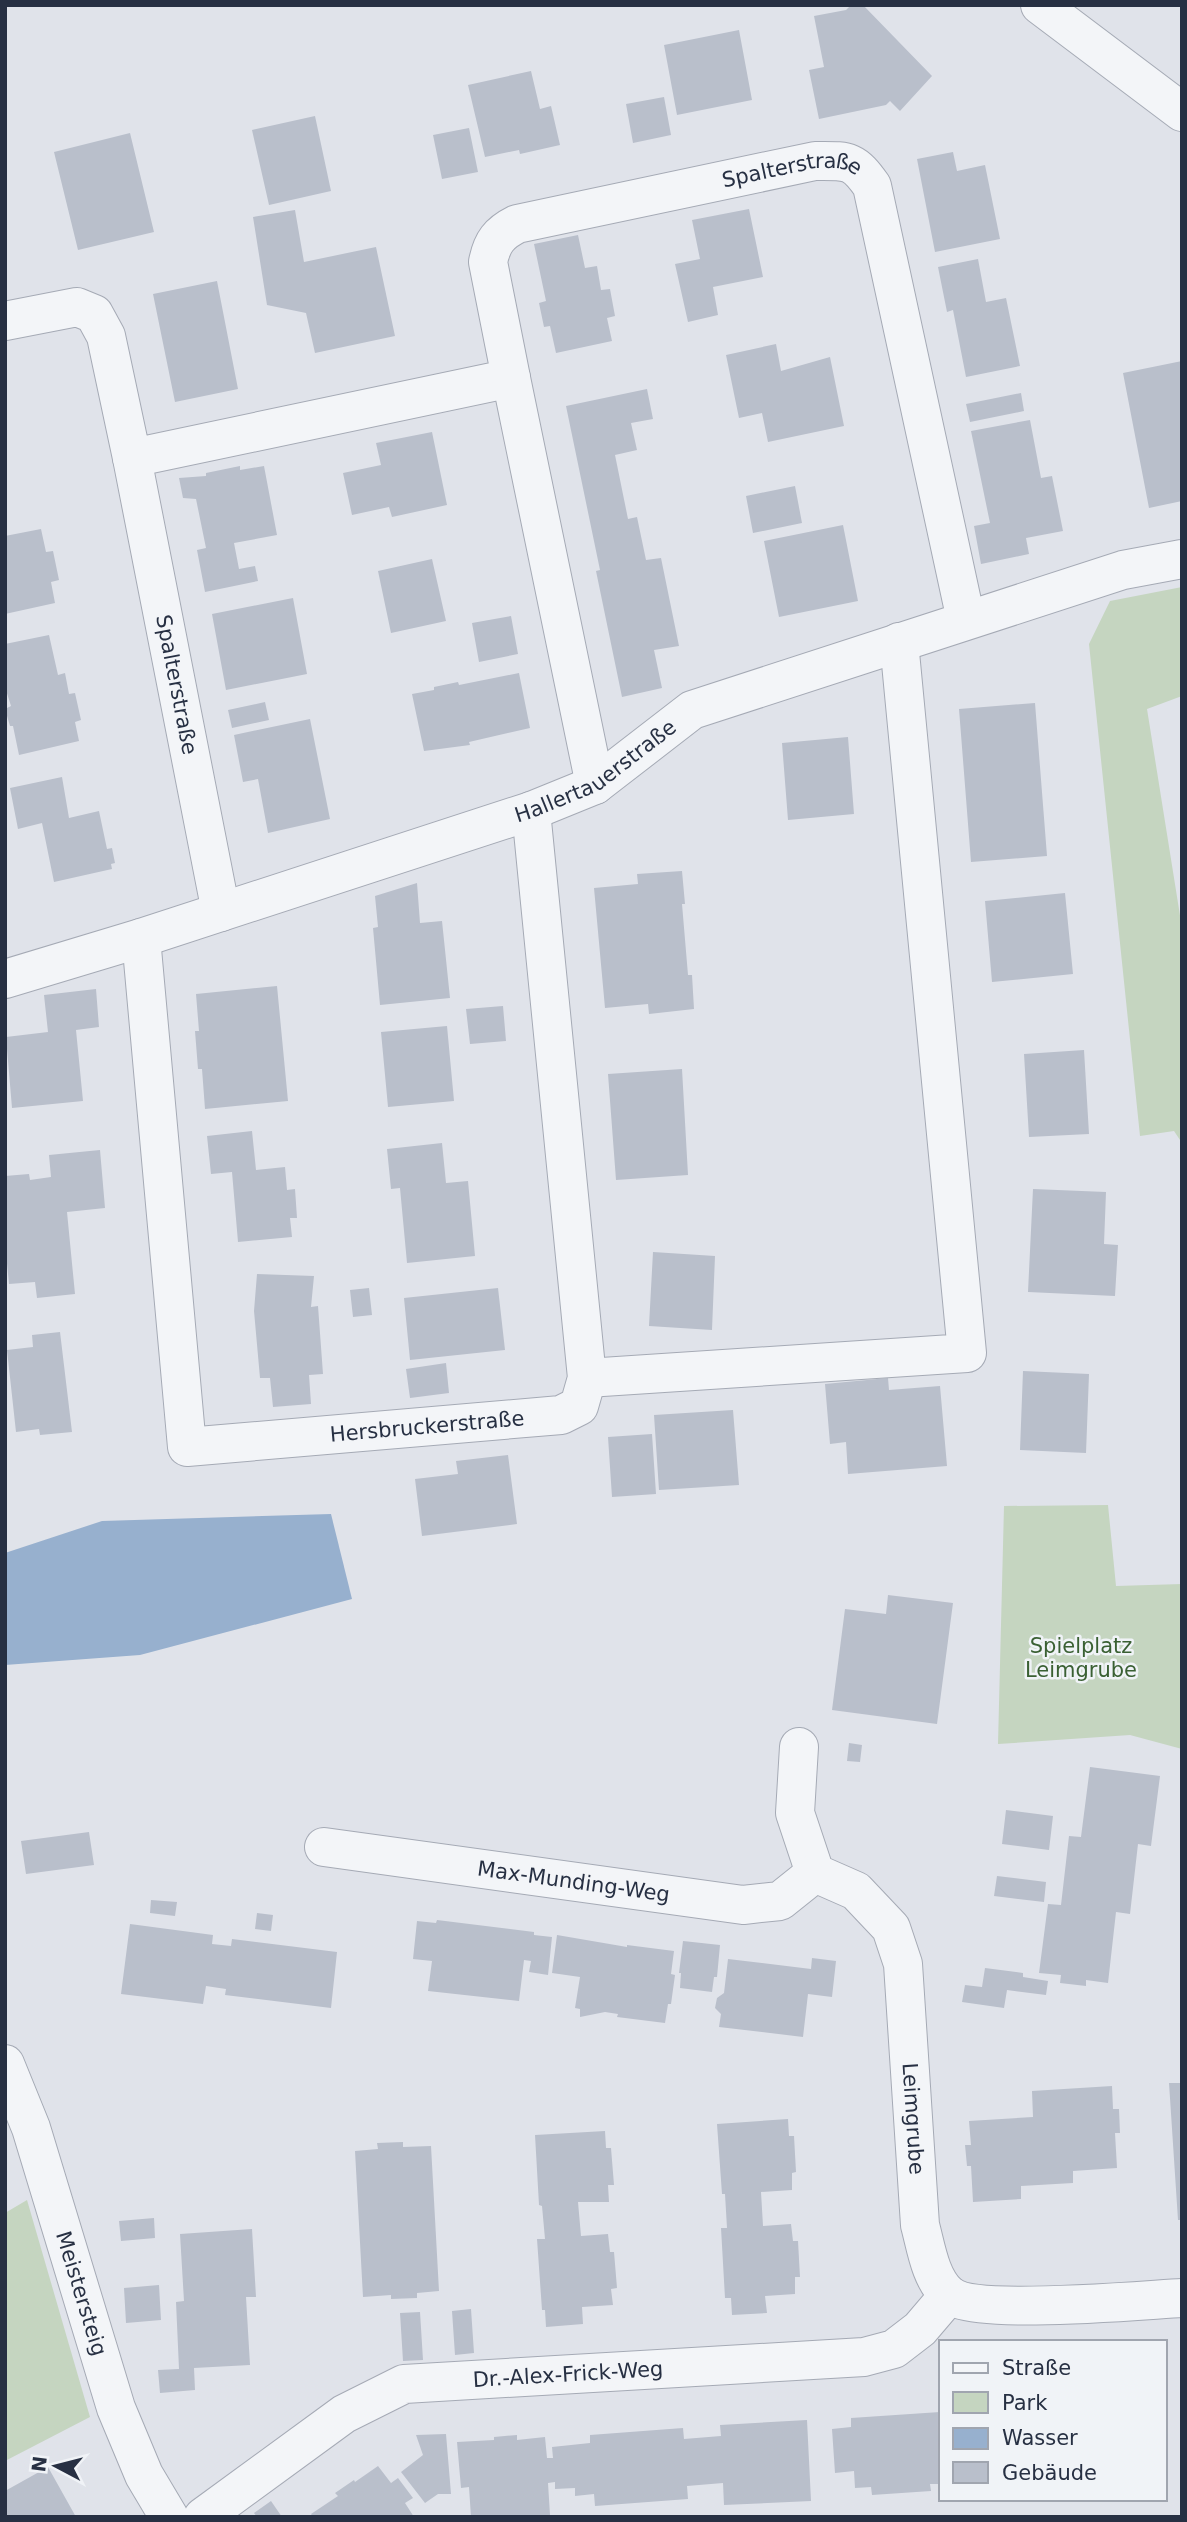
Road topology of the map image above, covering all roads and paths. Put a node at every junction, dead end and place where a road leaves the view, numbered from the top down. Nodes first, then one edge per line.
1 (1040, 5) edge
2 (1182, 112) edge
3 (5, 321) edge
4 (511, 378) junction
5 (132, 458) junction
6 (1182, 559) edge
7 (966, 620) junction
8 (899, 642) junction
9 (595, 785) junction
10 (531, 811) junction
11 (221, 912) junction
12 (141, 938) junction
13 (5, 979) edge
14 (587, 1377) junction
15 (799, 1747) dead end
16 (324, 1847) dead end
17 (815, 1873) junction
18 (5, 2064) edge
19 (949, 2295) junction
20 (1182, 2298) edge
21 (169, 2517) edge
22 (203, 2517) edge

1 - 2 street
3 - 5 street, Spalterstraße
4 - 5 street
4 - 7 street, Spalterstraße
4 - 9 street, Spalterstraße
5 - 11 street, Spalterstraße
6 - 7 street, Hallertauerstraße
7 - 8 street, Hallertauerstraße
8 - 9 street, Hallertauerstraße
8 - 14 street
9 - 10 street, Hallertauerstraße
10 - 11 street, Hallertauerstraße
10 - 14 street, Hersbruckerstraße
11 - 12 street, Hallertauerstraße
12 - 13 street, Hallertauerstraße
12 - 14 street, Hersbruckerstraße
15 - 17 street
16 - 17 street, Max-Munding-Weg
17 - 19 street, Leimgrube
18 - 21 street, Meistersteig
19 - 20 street
19 - 22 street, Dr.-Alex-Frick-Weg

